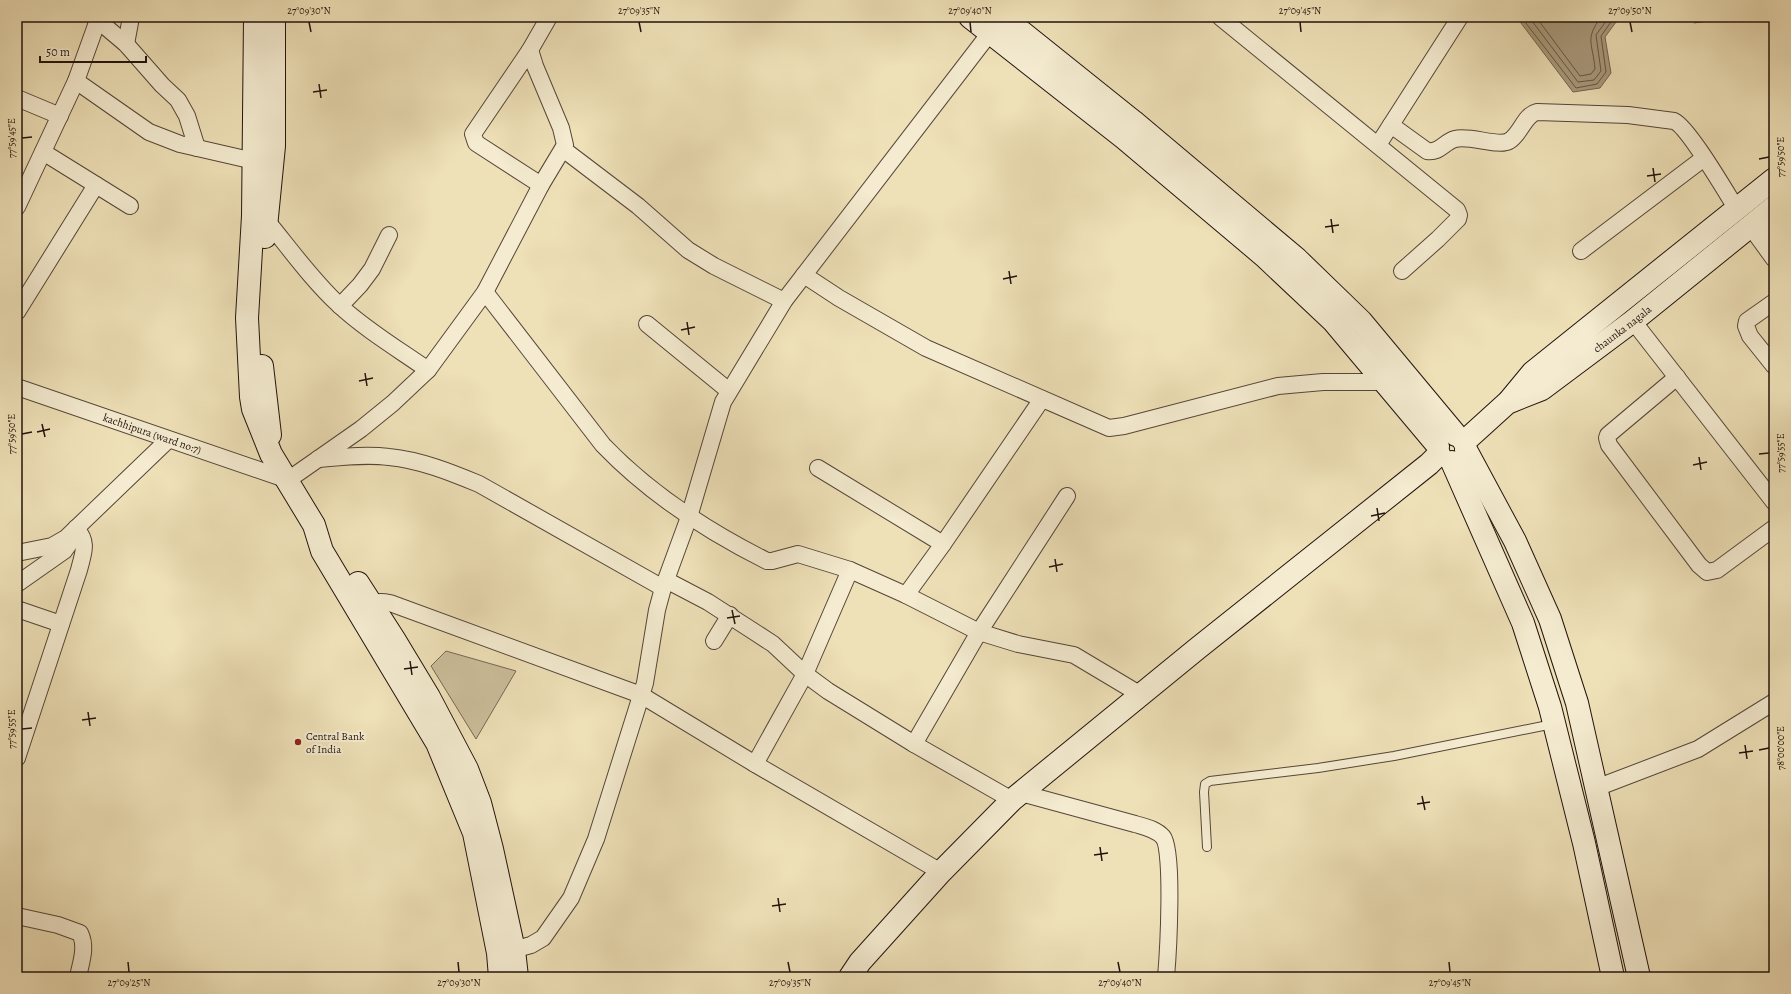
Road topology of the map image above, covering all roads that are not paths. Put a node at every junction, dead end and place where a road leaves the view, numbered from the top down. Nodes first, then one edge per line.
1 (131, 17) edge
2 (255, 17) edge
3 (274, 17) edge
4 (549, 17) edge
5 (970, 17) edge
6 (1220, 17) edge
7 (1460, 17) edge
8 (97, 18) edge
9 (998, 22) edge
10 (126, 44) junction
11 (530, 50) junction
12 (76, 81) junction
13 (17, 98) edge
14 (60, 116) junction
15 (1391, 124) junction
16 (1378, 145) junction
17 (197, 148) junction
18 (563, 149) junction
19 (43, 152) junction
20 (1704, 158) junction
21 (254, 161) junction
22 (1774, 179) edge
23 (96, 185) junction
24 (541, 185) junction
25 (21, 189) edge
26 (130, 206) dead end
27 (17, 207) edge
28 (1774, 207) edge
29 (1736, 208) junction
30 (260, 218) junction
31 (1774, 229) edge
32 (1756, 233) junction
33 (388, 235) dead end
34 (1581, 251) dead end
35 (1774, 259) edge
36 (1402, 271) dead end
37 (804, 275) junction
38 (485, 292) junction
39 (784, 301) junction
40 (1774, 302) edge
41 (340, 306) junction
42 (17, 312) edge
43 (1633, 321) junction
44 (647, 324) dead end
45 (1774, 366) edge
46 (428, 370) junction
47 (1677, 377) junction
48 (1384, 382) junction
49 (17, 386) edge
50 (729, 391) junction
51 (1042, 399) junction
52 (1507, 403) junction
53 (168, 440) junction
54 (1453, 448) junction
55 (318, 459) junction
56 (818, 468) dead end
57 (288, 480) junction
58 (1067, 496) dead end
59 (1774, 502) edge
60 (689, 518) junction
61 (1774, 528) edge
62 (73, 530) junction
63 (943, 544) junction
64 (17, 553) edge
65 (850, 570) junction
66 (17, 584) edge
67 (664, 584) junction
68 (906, 595) junction
69 (365, 607) junction
70 (17, 609) edge
71 (730, 615) junction
72 (61, 624) junction
73 (979, 632) junction
74 (714, 641) dead end
75 (805, 674) junction
76 (641, 695) junction
77 (1141, 695) junction
78 (1774, 702) edge
79 (1554, 724) junction
80 (914, 744) junction
81 (17, 758) edge
82 (755, 764) junction
83 (1596, 788) junction
84 (1017, 797) junction
85 (1207, 847) dead end
86 (941, 872) junction
87 (17, 916) edge
88 (506, 951) junction
89 (78, 977) edge
90 (500, 977) edge
91 (517, 977) edge
92 (850, 977) edge
93 (1166, 977) edge
94 (1613, 977) edge
95 (1639, 977) edge

1 - 10 street
2 - 21 main road
3 - 30 main road
4 - 11 street
5 - 9 main road
6 - 16 street
7 - 15 street
8 - 10 street
8 - 12 street
9 - 37 street
9 - 48 main road
9 - 54 main road
10 - 17 street
11 - 18 street
11 - 24 street
12 - 14 street
12 - 17 street
13 - 14 street
14 - 19 street
15 - 16 street
15 - 20 street
16 - 36 street
17 - 21 street
18 - 24 street
18 - 39 street
19 - 23 street
19 - 25 street
20 - 29 street
20 - 34 street
21 - 30 main road
22 - 29 main road
23 - 26 street
23 - 42 street
24 - 38 street
25 - 27 street
28 - 32 main road, chaunka nagala
29 - 52 main road
30 - 41 street
30 - 57 main road
31 - 32 street
32 - 35 street
32 - 43 main road, chaunka nagala
33 - 41 street
37 - 39 street
37 - 51 street
38 - 46 street
38 - 60 street
39 - 50 street
40 - 45 street
41 - 46 street
43 - 47 street
43 - 52 main road, chaunka nagala
44 - 50 street
46 - 55 street
47 - 59 street
47 - 61 street
48 - 51 street
48 - 54 main road
49 - 53 street, kachhipura (ward no:7)
50 - 60 street
51 - 63 street
52 - 54 main road, chaunka nagala
53 - 57 street, kachhipura (ward no:7)
53 - 62 street
54 - 77 main road, chaunka nagala
54 - 79 main road
54 - 83 main road
55 - 57 street
55 - 67 street
56 - 63 street
57 - 69 main road
58 - 73 street
60 - 65 street
60 - 67 street
62 - 64 street
62 - 66 street
62 - 72 street
63 - 68 street
65 - 68 street
65 - 75 street
67 - 71 street
67 - 76 street
68 - 73 street
69 - 76 street
69 - 88 main road
70 - 72 street
71 - 74 street
71 - 75 street
72 - 81 street
73 - 77 street
73 - 80 street
75 - 80 street
75 - 82 street
76 - 82 street
76 - 88 street
77 - 84 main road, chaunka nagala
78 - 83 street
79 - 85 lane
79 - 94 main road
80 - 84 street
82 - 86 street
83 - 95 main road
84 - 86 main road, chaunka nagala
84 - 93 street
86 - 92 main road, chaunka nagala
87 - 89 street
88 - 90 main road
88 - 91 main road

